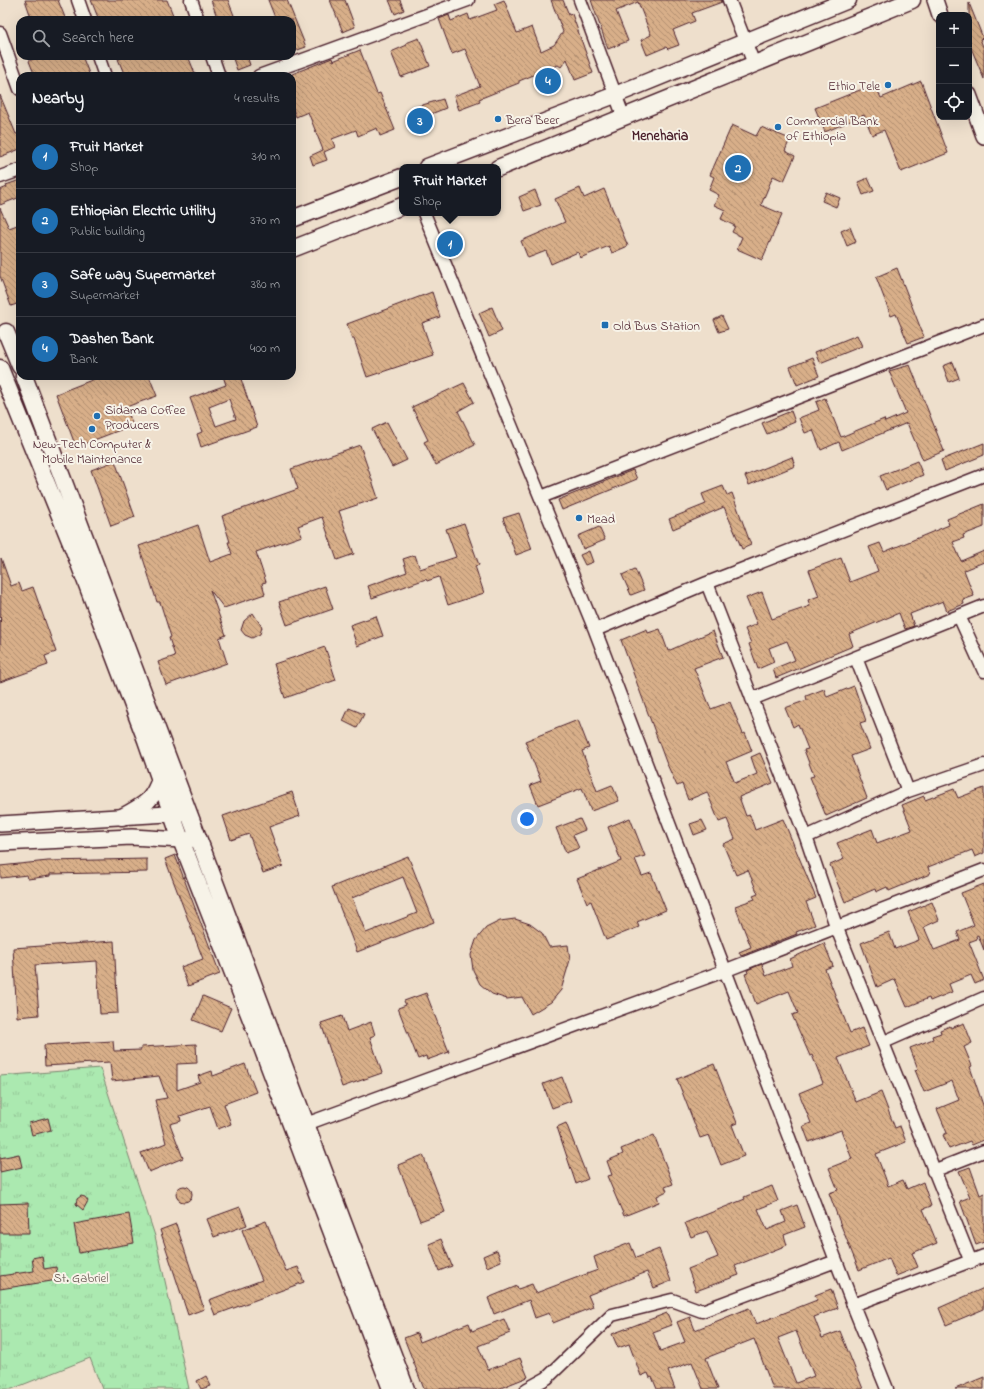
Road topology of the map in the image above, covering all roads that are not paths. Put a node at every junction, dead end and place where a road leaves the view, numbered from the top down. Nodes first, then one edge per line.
1 (78, 0) edge
2 (191, 0) edge
3 (468, 0) edge
4 (580, 0) edge
5 (729, 0) edge
6 (848, 0) edge
7 (912, 0) edge
8 (935, 0) edge
9 (939, 12) edge
10 (84, 16) edge
11 (197, 16) edge
12 (0, 33) edge
13 (745, 42) junction
14 (99, 60) edge
15 (213, 60) edge
16 (754, 64) junction
17 (104, 72) edge
18 (218, 72) edge
19 (270, 72) edge
20 (16, 78) edge
21 (615, 94) junction
22 (972, 102) edge
23 (624, 118) junction
24 (984, 136) edge
25 (435, 164) edge
26 (501, 167) edge
27 (16, 171) edge
28 (0, 177) edge
29 (399, 178) edge
30 (399, 207) edge
31 (425, 216) edge
32 (296, 217) edge
33 (296, 247) edge
34 (984, 325) edge
35 (7, 329) edge
36 (16, 351) edge
37 (16, 358) edge
38 (0, 361) edge
39 (0, 368) edge
40 (26, 380) edge
41 (984, 474) edge
42 (541, 497) junction
43 (707, 584) junction
44 (984, 606) edge
45 (959, 616) junction
46 (595, 630) junction
47 (856, 658) junction
48 (984, 671) edge
49 (752, 699) junction
50 (984, 765) edge
51 (160, 779) junction
52 (908, 791) junction
53 (188, 813) junction
54 (172, 814) junction
55 (122, 817) junction
56 (0, 824) edge
57 (806, 837) junction
58 (198, 839) junction
59 (181, 840) junction
60 (0, 843) edge
61 (984, 870) edge
62 (836, 926) junction
63 (724, 971) junction
64 (984, 998) edge
65 (884, 1042) junction
66 (306, 1124) junction
67 (984, 1151) edge
68 (933, 1171) junction
69 (984, 1256) edge
70 (836, 1261) junction
71 (971, 1262) junction
72 (853, 1305) junction
73 (391, 1389) edge
74 (406, 1389) edge
75 (527, 1389) edge
76 (887, 1389) edge

1 - 10 street
2 - 11 street
3 - 19 street
4 - 21 street
5 - 13 street
6 - 13 main road
7 - 16 main road
8 - 9 street
12 - 20 street
13 - 16 street
13 - 21 main road
14 - 17 street
15 - 18 street
16 - 23 main road
21 - 23 street
21 - 25 main road
22 - 24 street
23 - 26 main road
27 - 28 street
29 - 32 main road
30 - 33 main road
31 - 42 street
34 - 42 street
35 - 36 main road
37 - 38 main road
39 - 51 main road
40 - 53 main road
41 - 43 street
42 - 46 street
43 - 46 street
43 - 49 street
44 - 45 street
45 - 47 street
45 - 48 street
46 - 63 street
47 - 49 street
47 - 52 street
49 - 57 street
50 - 52 street
51 - 54 main road
51 - 55 main road
52 - 57 street
53 - 54 street
53 - 58 main road
54 - 55 street
54 - 59 main road
55 - 56 street
57 - 62 street
58 - 59 street
58 - 66 main road
59 - 60 street
59 - 73 main road
61 - 62 street
62 - 63 street
62 - 65 street
63 - 66 street
63 - 70 street
64 - 65 street
65 - 68 street
66 - 74 main road
67 - 68 street
68 - 71 street
69 - 71 street
70 - 72 street
70 - 75 street
71 - 72 street
72 - 76 street

